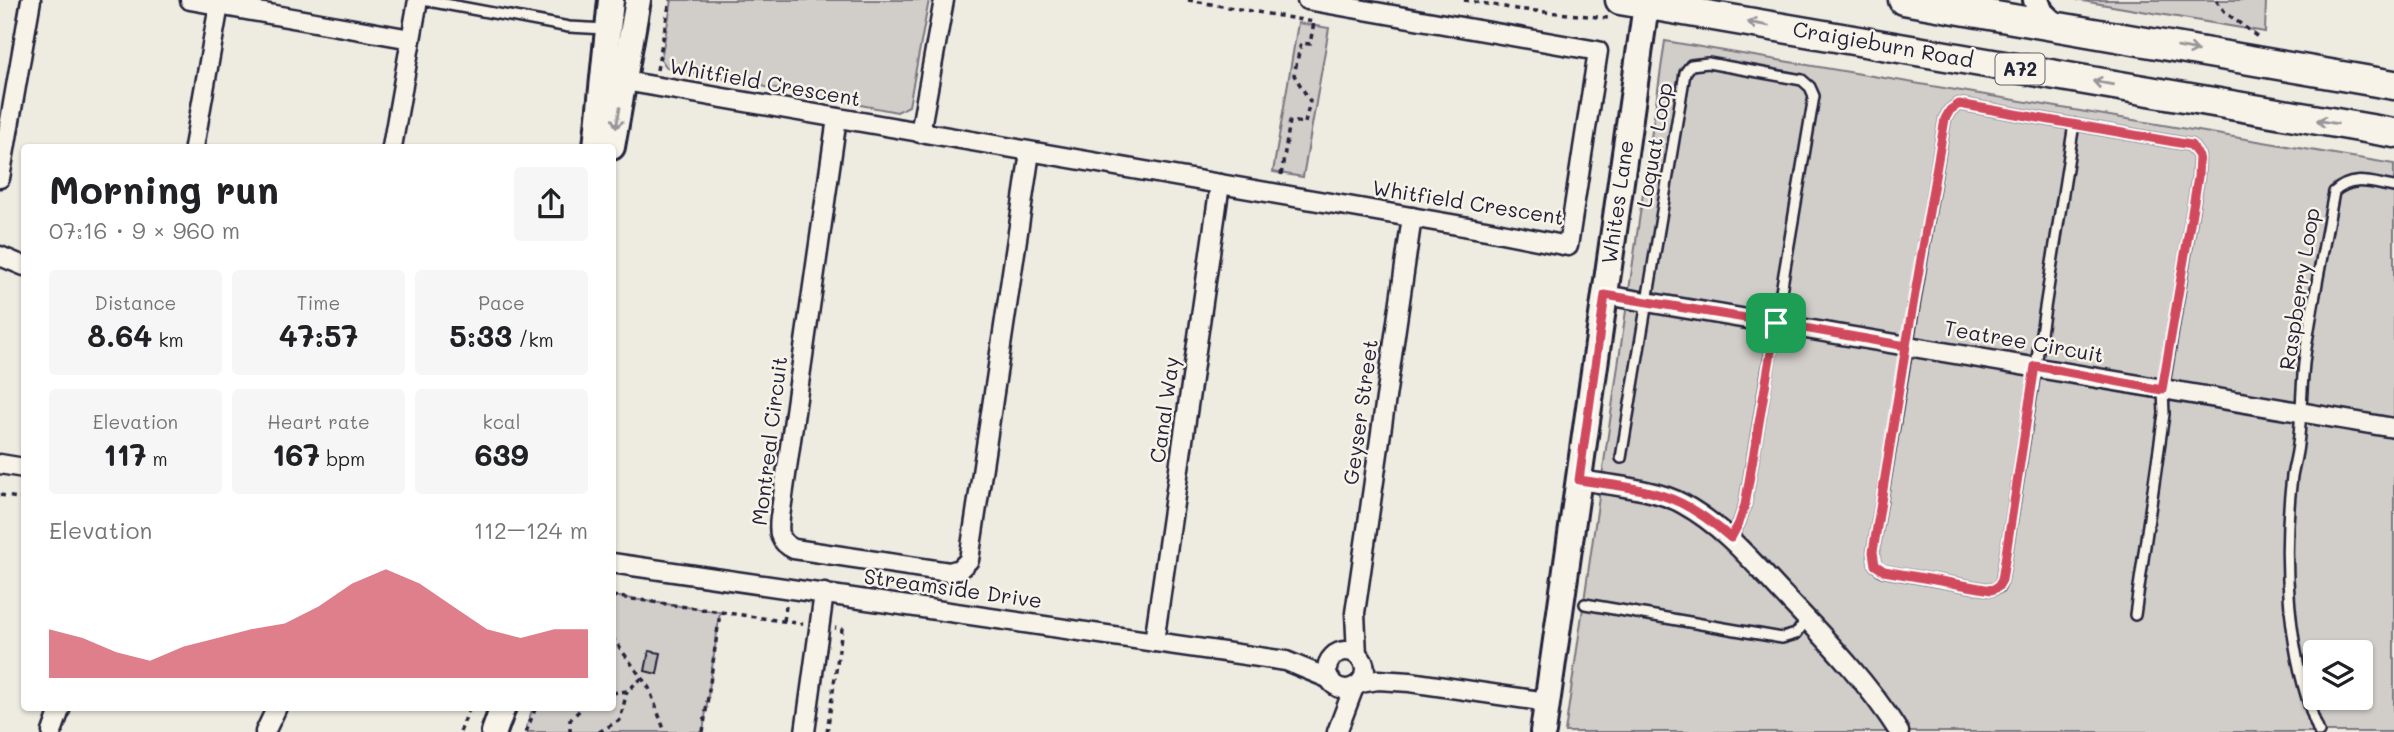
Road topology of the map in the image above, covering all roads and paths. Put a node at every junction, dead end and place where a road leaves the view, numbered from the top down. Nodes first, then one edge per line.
1 (31, 0) edge
2 (190, 0) edge
3 (418, 0) edge
4 (423, 0) edge
5 (611, 0) edge
6 (638, 0) edge
7 (670, 0) edge
8 (944, 0) edge
9 (1188, 0) edge
10 (1307, 0) edge
11 (1464, 0) edge
12 (1903, 0) edge
13 (2023, 0) edge
14 (2036, 0) edge
15 (2216, 0) edge
16 (1633, 2) edge
17 (219, 5) junction
18 (1516, 9) dead end
19 (1996, 16) junction
20 (2055, 26) junction
21 (2246, 28) dead end
22 (608, 29) junction
23 (411, 39) junction
24 (614, 80) junction
25 (2394, 85) edge
26 (654, 87) junction
27 (837, 118) junction
28 (2074, 124) junction
29 (920, 133) junction
30 (2394, 133) edge
31 (195, 144) edge
32 (393, 144) edge
33 (597, 144) edge
34 (612, 144) edge
35 (1030, 152) junction
36 (2, 158) edge
37 (1281, 176) dead end
38 (0, 178) edge
39 (1220, 184) junction
40 (2394, 187) edge
41 (1412, 218) junction
42 (0, 256) edge
43 (21, 265) edge
44 (1605, 295) junction
45 (1646, 302) junction
46 (1776, 323) junction
47 (1906, 346) junction
48 (2035, 366) junction
49 (2162, 390) junction
50 (2300, 413) junction
51 (2394, 428) edge
52 (1621, 458) dead end
53 (0, 464) edge
54 (21, 468) edge
55 (1579, 480) junction
56 (0, 495) edge
57 (21, 498) edge
58 (1731, 538) junction
59 (616, 563) edge
60 (824, 593) junction
61 (616, 597) edge
62 (1585, 604) dead end
63 (720, 612) junction
64 (2135, 615) dead end
65 (1807, 619) junction
66 (820, 626) junction
67 (616, 642) edge
68 (1154, 642) junction
69 (1348, 656) junction
70 (1286, 661) junction
71 (642, 678) junction
72 (1332, 682) junction
73 (1410, 682) junction
74 (1357, 685) junction
75 (627, 691) junction
76 (616, 692) edge
77 (1547, 702) junction
78 (60, 711) edge
79 (275, 711) edge
80 (468, 711) edge
81 (502, 711) edge
82 (534, 711) edge
83 (579, 711) edge
84 (52, 732) edge
85 (265, 732) edge
86 (460, 732) edge
87 (494, 732) edge
88 (526, 732) edge
89 (570, 732) edge
90 (599, 732) edge
91 (665, 732) edge
92 (703, 732) edge
93 (805, 732) edge
94 (827, 732) edge
95 (1337, 732) edge
96 (1543, 732) edge
97 (1899, 732) edge
98 (2319, 732) edge

1 - 36 street
2 - 17 street
3 - 23 street
4 - 22 lane
5 - 22 street
6 - 24 street
7 - 26 path
8 - 29 street
9 - 37 path
10 - 41 street, Whitfield Crescent
11 - 18 path
12 - 19 main road, A72
13 - 19 street
14 - 20 street
15 - 21 path
30 -> 16 main road, Craigieburn Road / A72
16 - 44 street, Whites Lane
17 - 23 street
17 - 31 street
19 - 20 main road, A72
20 -> 25 main road, A72
22 - 24 street
23 - 32 street
24 - 26 street, Whitfield Crescent
24 - 33 street
24 -> 34 street
26 - 27 street, Whitfield Crescent
27 - 29 street, Whitfield Crescent
27 - 35 street, Montreal Circuit
28 - 47 lane
28 - 48 lane
28 - 49 lane
29 - 35 street, Whitfield Crescent
35 - 39 street, Whitfield Crescent
36 - 38 street
39 - 41 street, Whitfield Crescent
39 - 68 street, Canal Way
40 - 50 lane, Raspberry Loop
41 - 69 street, Geyser Street
42 - 43 street
44 - 45 street, Teatree Circuit
44 - 55 street, Whites Lane
45 - 46 street, Teatree Circuit
45 - 46 lane, Loquat Loop
45 - 52 lane
46 - 47 street, Teatree Circuit
46 - 58 lane
47 - 48 street, Teatree Circuit
47 - 48 lane
48 - 49 street, Teatree Circuit
49 - 50 street, Teatree Circuit
49 - 64 lane
50 - 51 street, Teatree Circuit
50 - 98 lane
53 - 54 street
55 - 58 street
55 - 77 street, Whites Lane
56 - 57 path
58 - 65 street
59 - 60 street, Streamside Drive
60 - 66 street
60 - 68 street, Streamside Drive
61 - 63 path
62 - 65 lane
63 - 66 path
63 - 92 path
65 - 97 street
66 - 93 street
66 - 94 path
67 - 71 path
68 - 70 street, Streamside Drive
69 - 70 street, Streamside Drive
69 - 72 street
69 - 73 street, Streamside Drive
69 - 74 street
70 - 72 street, Streamside Drive
71 - 75 path
71 - 91 path
72 - 74 street
72 - 95 street
73 - 74 street, Streamside Drive
73 - 77 street, Streamside Drive
74 - 95 street
75 - 76 path
75 - 90 path
77 - 96 street, Whites Lane
78 - 84 street
79 - 85 street
80 - 86 path
81 - 87 street
82 - 88 path
83 - 89 path

